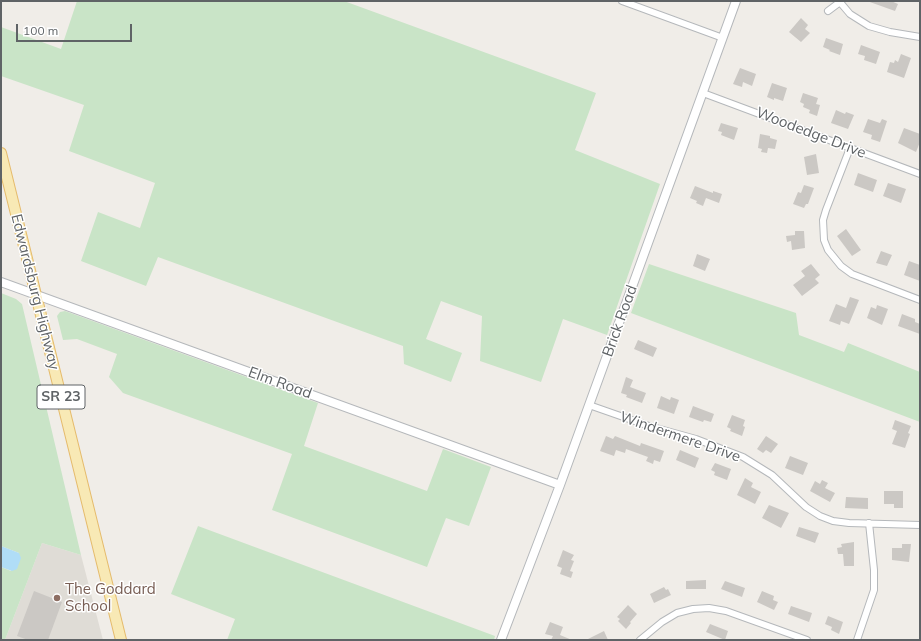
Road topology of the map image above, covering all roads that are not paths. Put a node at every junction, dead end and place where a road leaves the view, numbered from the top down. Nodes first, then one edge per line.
1 (622, 1) edge
2 (736, 1) edge
3 (840, 1) edge
4 (828, 11) dead end
5 (920, 37) edge
6 (723, 38) junction
7 (703, 93) junction
8 (850, 148) junction
9 (1, 154) edge
10 (920, 174) edge
11 (1, 282) edge
12 (35, 294) junction
13 (920, 300) edge
14 (589, 405) junction
15 (560, 485) junction
16 (869, 523) junction
17 (920, 525) edge
18 (121, 640) edge
19 (501, 640) edge
20 (640, 640) edge
21 (807, 640) edge
22 (857, 640) edge

1 - 6 street
2 - 6 street, Brick Road
3 - 4 street
3 - 5 street
6 - 7 street, Brick Road
7 - 8 street, Woodedge Drive
7 - 14 street, Brick Road
8 - 10 street, Woodedge Drive
8 - 13 street
9 - 12 main road, Edwardsburg Highway / SR 23
11 - 12 street, Elm Road
12 - 15 street, Elm Road
12 - 18 main road, Edwardsburg Highway / SR 23
14 - 15 street, Brick Road
14 - 16 street, Windermere Drive
15 - 19 street, Brick Road
16 - 17 street, Windermere Drive
16 - 22 street
20 - 21 street

